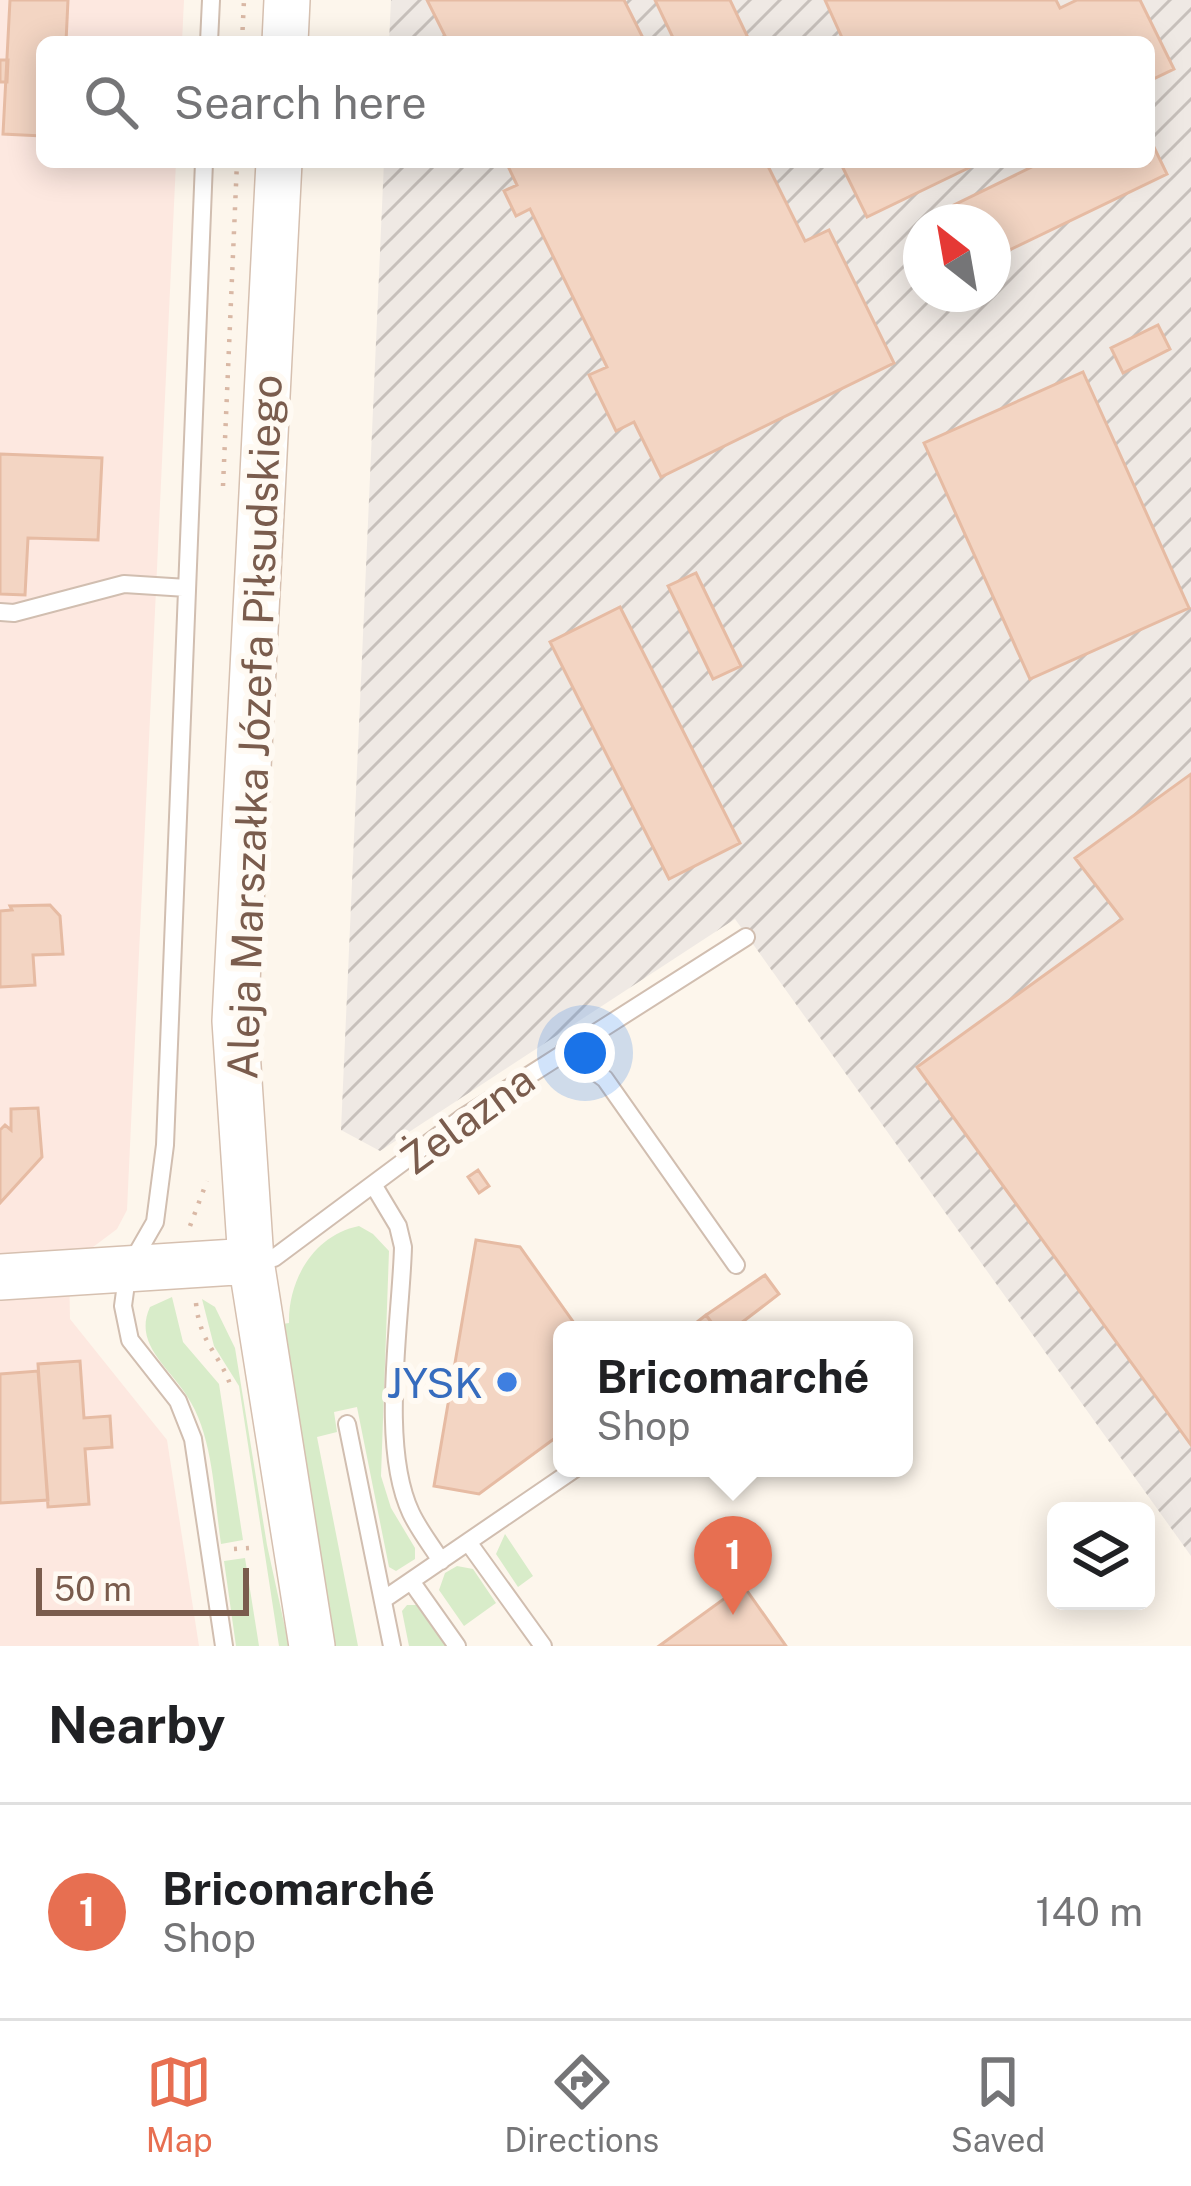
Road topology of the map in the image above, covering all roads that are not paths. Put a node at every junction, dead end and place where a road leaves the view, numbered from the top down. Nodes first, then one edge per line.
1 (211, 0) edge
2 (287, 0) edge
3 (209, 36) edge
4 (285, 36) edge
5 (204, 168) edge
6 (279, 168) edge
7 (187, 588) junction
8 (0, 612) edge
9 (746, 937) dead end
10 (566, 1049) junction
11 (374, 1186) junction
12 (251, 1261) junction
13 (736, 1265) dead end
14 (128, 1269) junction
15 (0, 1277) edge
16 (347, 1424) dead end
17 (563, 1477) edge
18 (468, 1542) junction
19 (441, 1561) junction
20 (411, 1581) junction
21 (383, 1600) junction
22 (224, 1646) edge
23 (312, 1646) edge
24 (392, 1646) edge
25 (457, 1646) edge
26 (543, 1646) edge

1 - 3 lane
2 - 4 main road
5 - 7 lane
6 - 12 main road, Aleja Marszałka Józefa Piłsudskiego
7 - 8 lane
7 - 14 lane
9 - 10 lane, Żelazna
10 - 11 lane, Żelazna
10 - 13 lane
11 - 12 lane, Żelazna
11 - 19 lane
12 - 14 main road
12 - 23 main road, Aleja Marszałka Józefa Piłsudskiego
14 - 15 main road
14 - 22 lane
16 - 21 lane
17 - 18 lane
18 - 19 lane
18 - 26 lane
19 - 20 lane
20 - 21 lane
20 - 25 lane
21 - 24 lane

